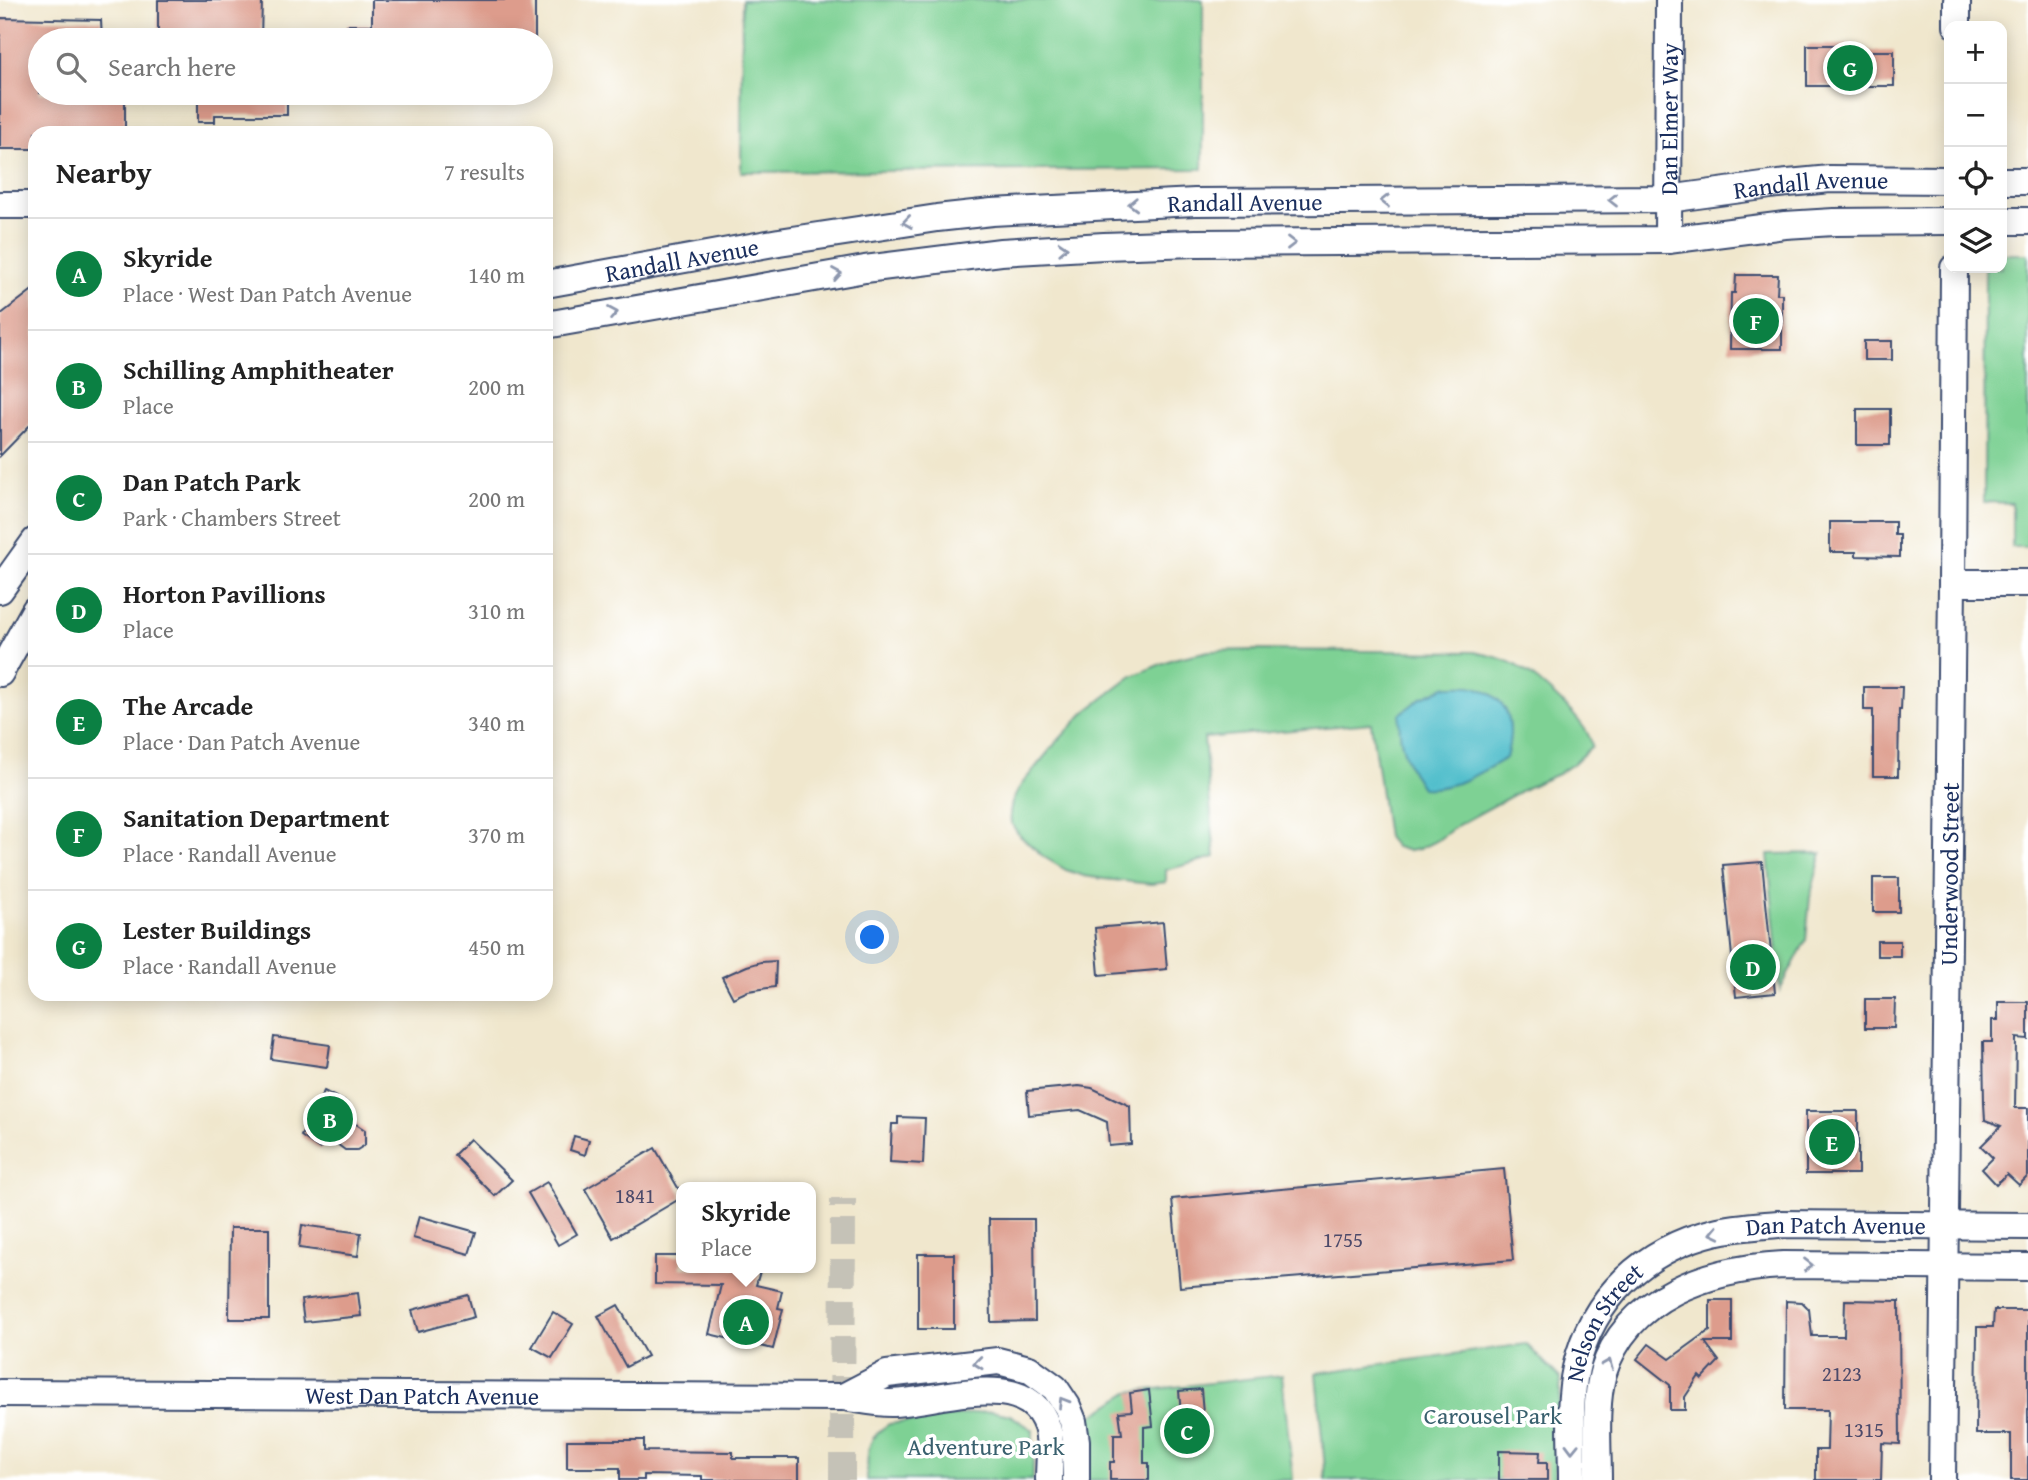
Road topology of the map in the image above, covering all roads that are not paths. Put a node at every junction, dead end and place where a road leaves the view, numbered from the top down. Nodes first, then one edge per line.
1 (1669, 0) edge
2 (1957, 0) edge
3 (1957, 21) edge
4 (1944, 180) edge
5 (2007, 181) edge
6 (2028, 181) edge
7 (1668, 199) junction
8 (0, 205) edge
9 (28, 205) edge
10 (1944, 221) edge
11 (2007, 221) edge
12 (2028, 222) edge
13 (1668, 240) junction
14 (1954, 273) edge
15 (553, 283) edge
16 (553, 324) edge
17 (28, 551) edge
18 (1952, 583) junction
19 (2028, 583) edge
20 (0, 590) edge
21 (28, 623) edge
22 (0, 673) edge
23 (1943, 1226) junction
24 (2028, 1226) edge
25 (1650, 1259) joint
26 (1944, 1266) junction
27 (2028, 1267) edge
28 (1671, 1293) joint
29 (0, 1393) edge
30 (843, 1397) junction
31 (1049, 1480) edge
32 (1076, 1480) edge
33 (1572, 1480) edge
34 (1598, 1480) edge
35 (1942, 1480) edge

1 - 7 street, Dan Elmer Way
2 - 3 street
4 - 7 street, Randall Avenue
5 - 6 street
7 - 13 street, Dan Elmer Way
7 -> 15 street, Randall Avenue
8 - 9 street
10 - 13 street, Randall Avenue
11 - 12 street
16 -> 13 street, Randall Avenue
14 - 18 street, Underwood Street
17 - 20 street
18 - 19 street
18 - 23 street, Underwood Street
21 - 22 street
23 - 24 street, Dan Patch Avenue
23 -> 25 street, Dan Patch Avenue
23 - 26 street, Underwood Street
25 -> 33 street, Nelson Street
26 - 27 street, Dan Patch Avenue
28 -> 26 street, Dan Patch Avenue
26 - 35 street, Underwood Street
34 -> 28 street, Nelson Street
29 - 30 street, West Dan Patch Avenue
30 - 31 street, West Dan Patch Avenue
32 -> 30 street, West Dan Patch Avenue

